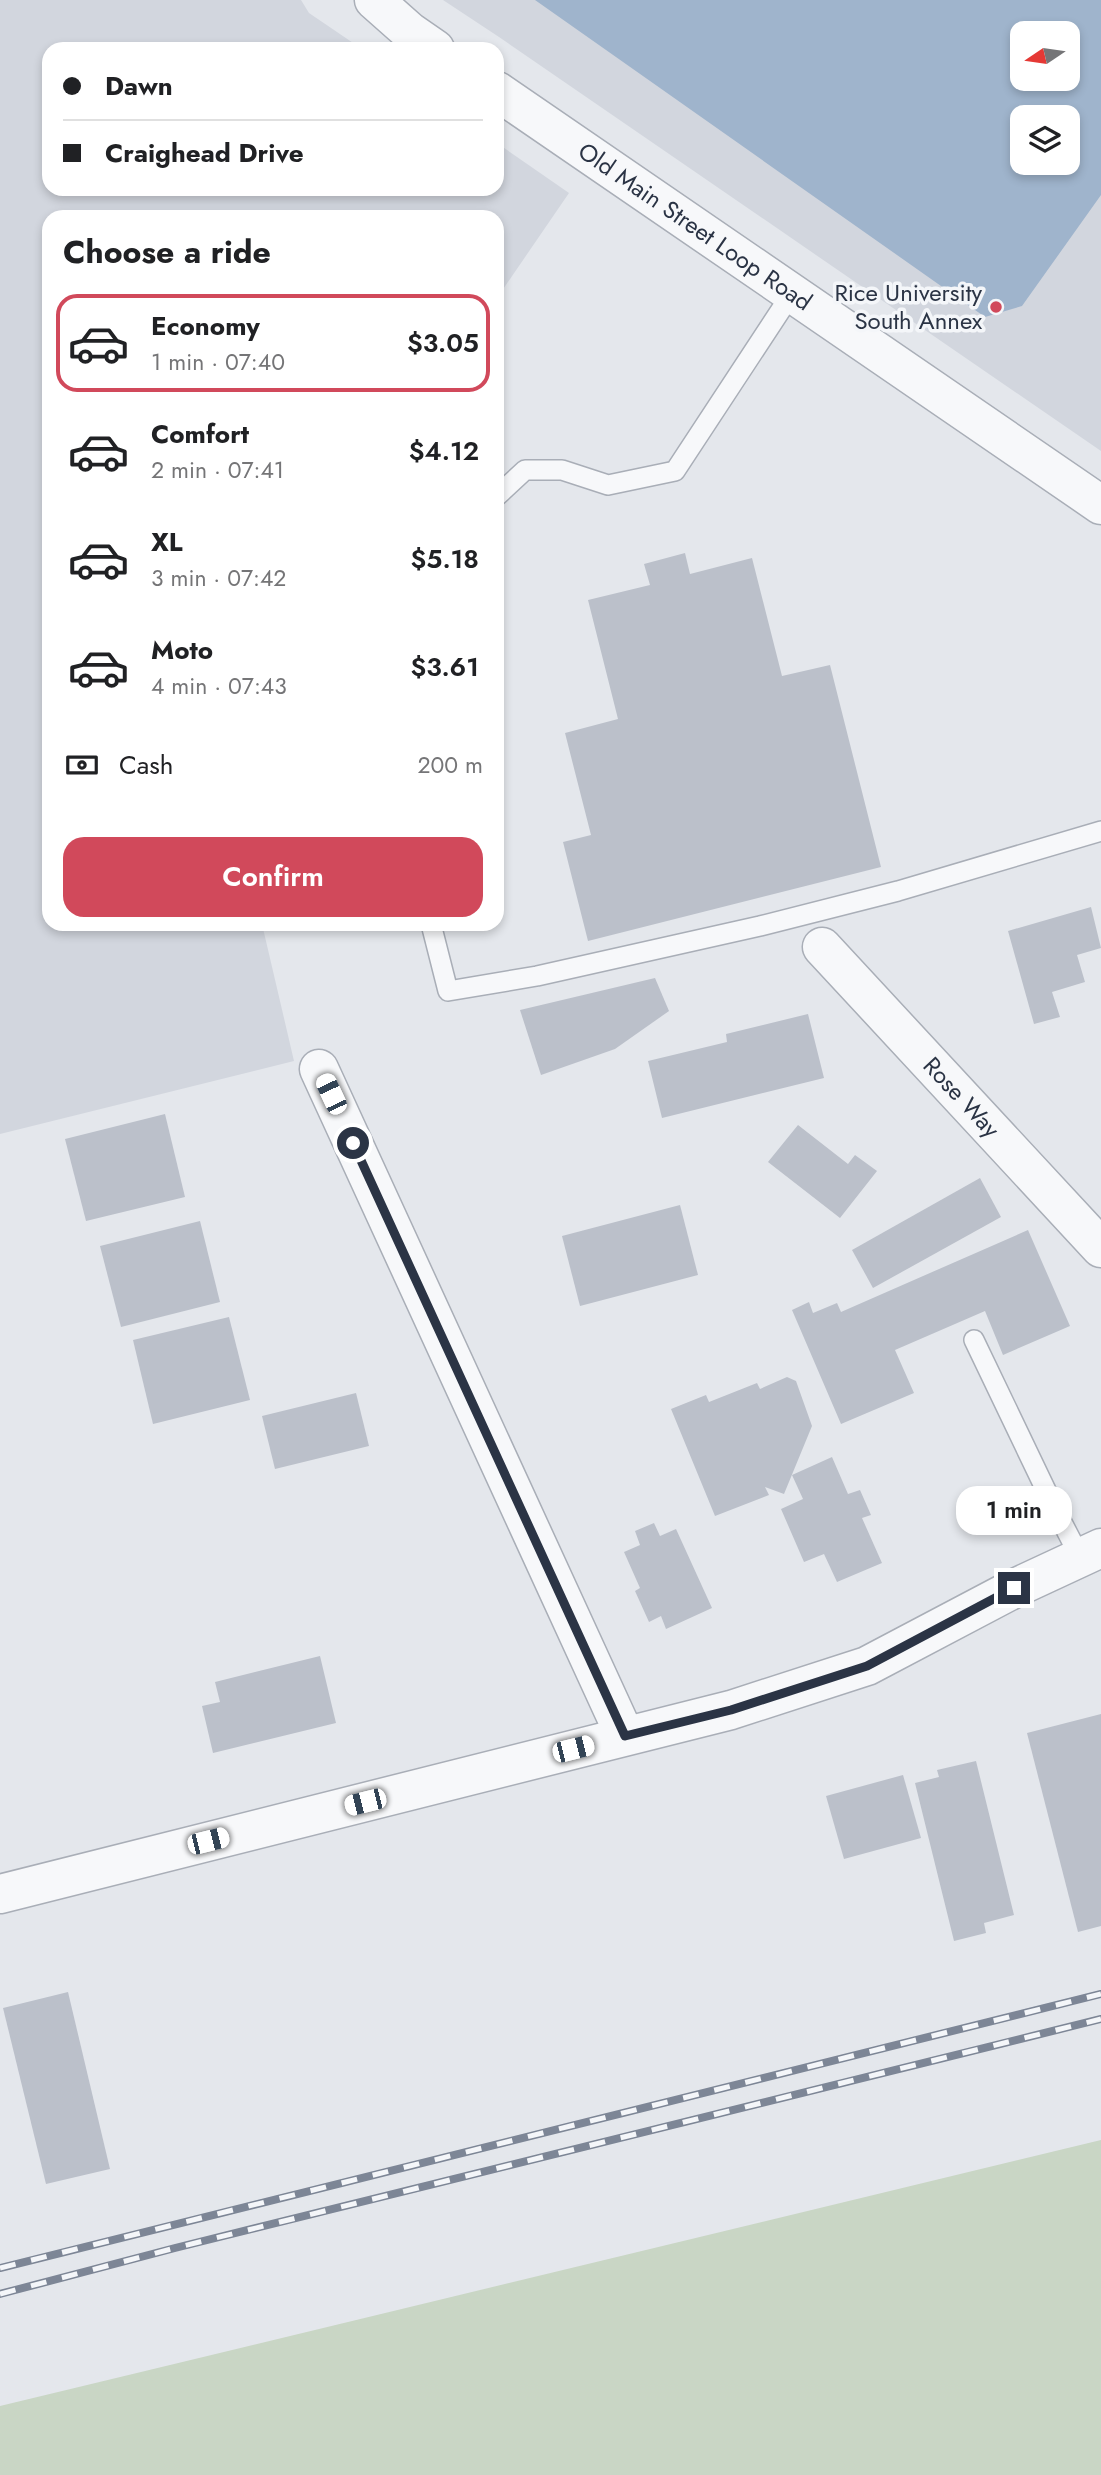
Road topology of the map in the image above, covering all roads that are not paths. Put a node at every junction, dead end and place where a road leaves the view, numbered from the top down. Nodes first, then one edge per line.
1 (374, 0) edge
2 (425, 42) edge
3 (504, 97) edge
4 (792, 293) junction
5 (504, 490) edge
6 (1101, 505) edge
7 (1101, 831) edge
8 (433, 931) edge
9 (822, 947) dead end
10 (319, 1069) dead end
11 (1101, 1248) edge
12 (974, 1340) dead end
13 (1091, 1553) edge
14 (625, 1736) junction
15 (0, 1894) edge

1 - 2 street
3 - 4 street, Old Main Street Loop Road
4 - 5 lane
4 - 6 street, Old Main Street Loop Road
7 - 8 lane
9 - 11 street, Rose Way
10 - 14 street
12 - 13 lane
13 - 14 street
14 - 15 street

